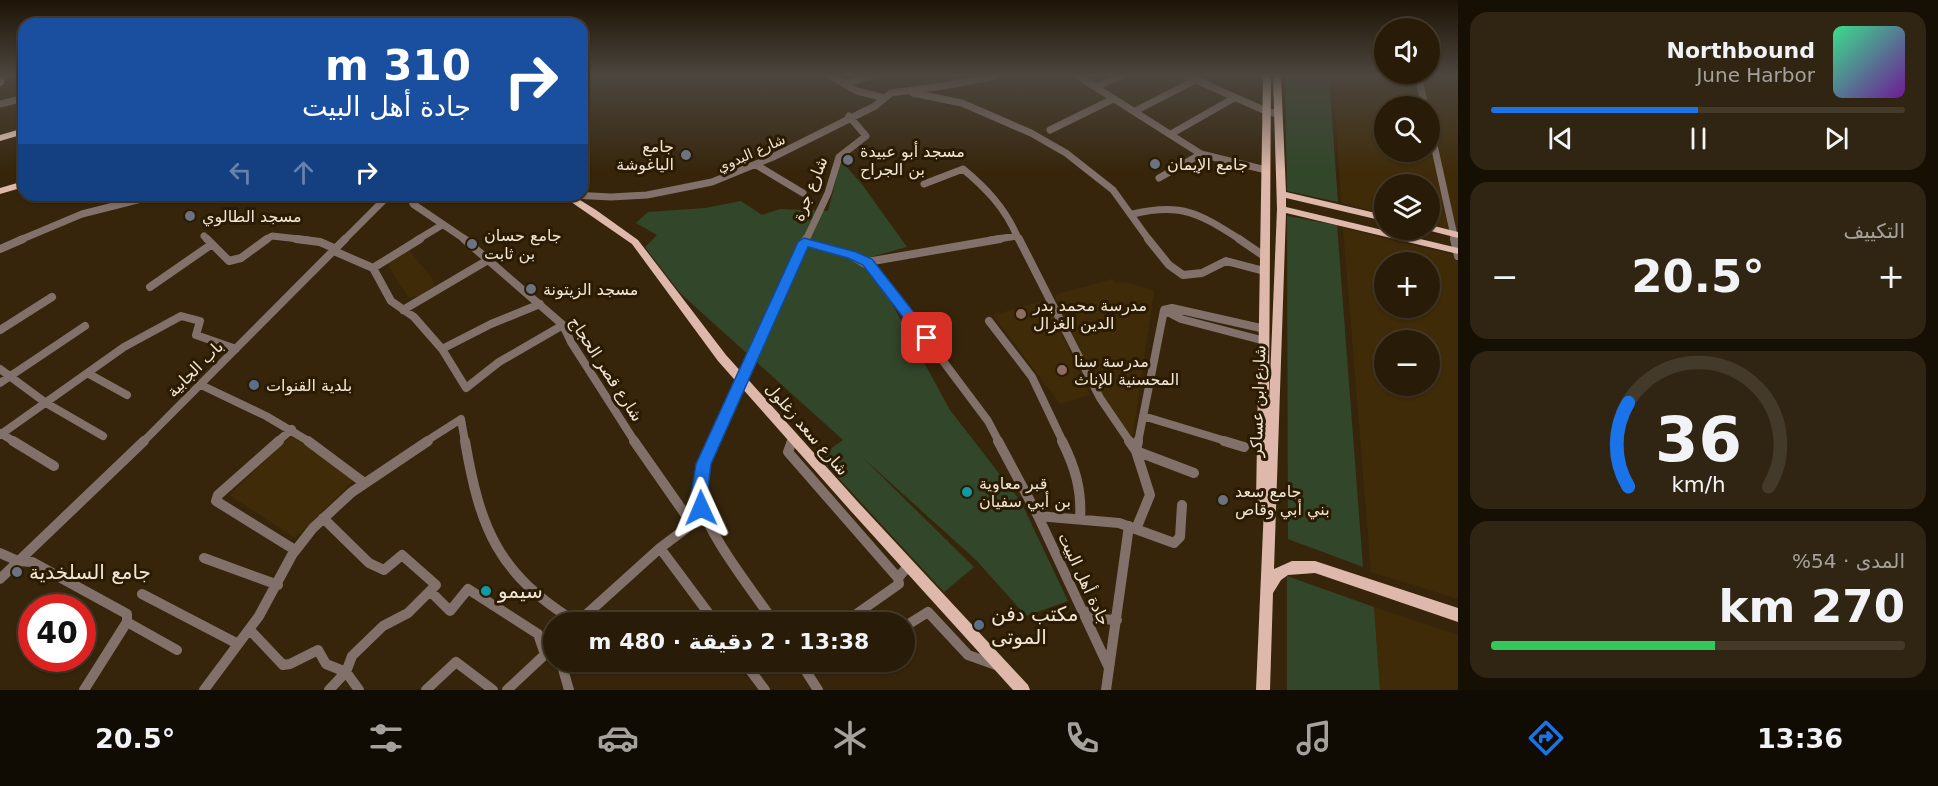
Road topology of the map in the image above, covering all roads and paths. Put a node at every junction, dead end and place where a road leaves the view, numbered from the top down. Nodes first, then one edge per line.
1 (868, 108) edge
2 (973, 108) edge
3 (1094, 108) edge
4 (1130, 108) edge
5 (1141, 108) edge
6 (1216, 108) edge
7 (1259, 108) edge
8 (1278, 108) edge
9 (1135, 111) junction
10 (1266, 111) junction
11 (1278, 114) junction
12 (849, 116) junction
13 (18, 125) edge
14 (0, 130) edge
15 (1050, 130) dead end
16 (18, 133) edge
17 (1171, 134) junction
18 (0, 138) edge
19 (1200, 154) junction
20 (1438, 162) edge
21 (758, 166) junction
22 (1266, 170) junction
23 (1159, 178) dead end
24 (924, 184) dead end
25 (18, 186) edge
26 (0, 191) edge
27 (803, 193) dead end
28 (1282, 194) junction
29 (588, 196) edge
30 (134, 201) edge
31 (383, 201) edge
32 (412, 201) edge
33 (575, 201) edge
34 (1282, 209) junction
35 (1133, 214) junction
36 (1374, 216) edge
37 (442, 225) junction
38 (1440, 231) edge
39 (1456, 235) edge
40 (204, 236) dead end
41 (1017, 236) junction
42 (804, 242) junction
43 (212, 244) junction
44 (0, 249) edge
45 (335, 250) junction
46 (1458, 253) edge
47 (1264, 256) junction
48 (489, 260) junction
49 (867, 262) junction
50 (372, 268) junction
51 (1264, 272) junction
52 (150, 287) dead end
53 (52, 297) dead end
54 (540, 304) junction
55 (1168, 309) junction
56 (402, 310) junction
57 (989, 321) dead end
58 (563, 325) junction
59 (85, 326) dead end
60 (1265, 329) junction
61 (0, 330) edge
62 (1265, 341) junction
63 (236, 349) junction
64 (442, 349) junction
65 (0, 369) edge
66 (89, 374) junction
67 (8, 377) junction
68 (741, 378) junction
69 (0, 383) edge
70 (201, 385) junction
71 (127, 395) dead end
72 (46, 403) junction
73 (1143, 416) junction
74 (292, 429) junction
75 (0, 434) edge
76 (103, 436) dead end
77 (794, 438) junction
78 (1244, 447) dead end
79 (1136, 451) junction
80 (54, 466) dead end
81 (1194, 473) dead end
82 (363, 482) junction
83 (1182, 505) dead end
84 (1038, 516) junction
85 (323, 519) junction
86 (1080, 519) junction
87 (705, 520) junction
88 (692, 524) junction
89 (1133, 527) junction
90 (660, 548) junction
91 (295, 550) junction
92 (0, 554) edge
93 (204, 558) dead end
94 (18, 561) junction
95 (909, 566) junction
96 (898, 578) junction
97 (0, 579) edge
98 (278, 585) junction
99 (430, 591) junction
100 (141, 594) dead end
101 (1265, 599) junction
102 (1083, 610) junction
103 (559, 612) edge
104 (588, 612) edge
105 (708, 612) edge
106 (767, 612) edge
107 (859, 612) edge
108 (1458, 615) edge
109 (915, 620) edge
110 (1117, 620) junction
111 (127, 622) junction
112 (250, 630) junction
113 (543, 640) edge
114 (238, 644) junction
115 (177, 650) dead end
116 (543, 656) edge
117 (1001, 666) junction
118 (1109, 668) junction
119 (345, 672) junction
120 (564, 672) edge
121 (752, 672) edge
122 (807, 672) edge
123 (84, 690) edge
124 (204, 690) edge
125 (329, 690) edge
126 (359, 690) edge
127 (426, 690) edge
128 (493, 690) edge
129 (507, 690) edge
130 (569, 690) edge
131 (765, 690) edge
132 (818, 690) edge
133 (1023, 690) edge
134 (1106, 690) edge
135 (1263, 690) edge

1 - 12 street, شارع البدوي
2 - 35 street
3 - 15 street
4 - 9 street
5 - 9 street
6 - 17 street
7 - 10 street
8 - 11 main road, شارع ابن عساكر
9 - 17 street
10 - 11 street
10 - 22 main road, شارع ابن عساكر
11 - 28 main road, شارع ابن عساكر
12 - 21 street, شارع البدوي
12 - 42 street, شارع جرة
13 - 14 highway
16 - 18 highway
17 - 19 street
19 - 22 street
19 - 23 street
20 - 39 street
21 - 27 street
21 - 29 street, شارع البدوي
22 - 47 main road, شارع ابن عساكر
24 - 41 street
25 - 26 main road
28 - 34 main road, شارع ابن عساكر
28 - 36 main road
30 - 44 street
31 - 45 street, باب الجابية
32 - 37 street, شارع قصر الحجاج
33 - 68 main road, شارع سعد زغلول
34 - 46 main road
34 - 101 main road, شارع ابن عساكر
35 - 47 street
35 - 51 street
37 - 48 street, شارع قصر الحجاج
37 - 50 street
38 - 39 main road
39 - 46 street
40 - 43 street
41 - 49 street
41 - 79 street
42 - 49 street
42 - 68 street, شارع جرة
43 - 45 street
43 - 52 street
45 - 50 street
45 - 63 street, باب الجابية
47 - 51 main road, شارع ابن عساكر
48 - 54 street, شارع قصر الحجاج
48 - 56 street
49 - 84 street, جادة أهل البيت
50 - 56 street
51 - 60 main road, شارع ابن عساكر
53 - 61 street
54 - 58 street, شارع قصر الحجاج
54 - 64 street
55 - 60 street
55 - 62 street
55 - 73 street
56 - 64 street
57 - 86 street
58 - 64 street
58 - 88 street, شارع قصر الحجاج
59 - 67 street
60 - 62 main road, شارع ابن عساكر
62 - 101 main road, شارع ابن عساكر
63 - 66 street
63 - 70 street, باب الجابية
65 - 67 street
66 - 71 street
66 - 72 street
67 - 69 street
67 - 72 street
68 - 77 main road, شارع سعد زغلول
68 - 87 street, شارع جرة
70 - 74 street
70 - 94 street, باب الجابية
72 - 75 street
72 - 76 street
73 - 78 street
73 - 79 street
74 - 82 street
74 - 91 street
75 - 80 street
77 - 95 main road, شارع سعد زغلول
77 - 96 street
79 - 81 street
79 - 89 street
82 - 85 street
82 - 103 street
83 - 89 street
84 - 86 street
84 - 102 street, جادة أهل البيت
85 - 91 street
85 - 99 street
86 - 89 street
87 - 88 street
87 - 106 street
88 - 90 street
89 - 110 street
90 - 104 street
90 - 105 street
91 - 98 street
92 - 94 street
93 - 98 street
94 - 97 street, باب الجابية
94 - 111 street
95 - 96 street
95 - 117 main road, شارع سعد زغلول
96 - 107 street
98 - 112 street
99 - 113 street
99 - 119 street
100 - 114 street
101 - 108 main road
101 - 135 main road
102 - 110 street
102 - 118 street, جادة أهل البيت
109 - 117 street
110 - 118 street
111 - 115 street
111 - 123 street
112 - 114 street
112 - 119 street
114 - 124 street
116 - 129 street
117 - 133 main road, شارع سعد زغلول
118 - 134 street
119 - 125 street
119 - 126 street
120 - 130 street
121 - 131 street
122 - 132 street
127 - 128 street

